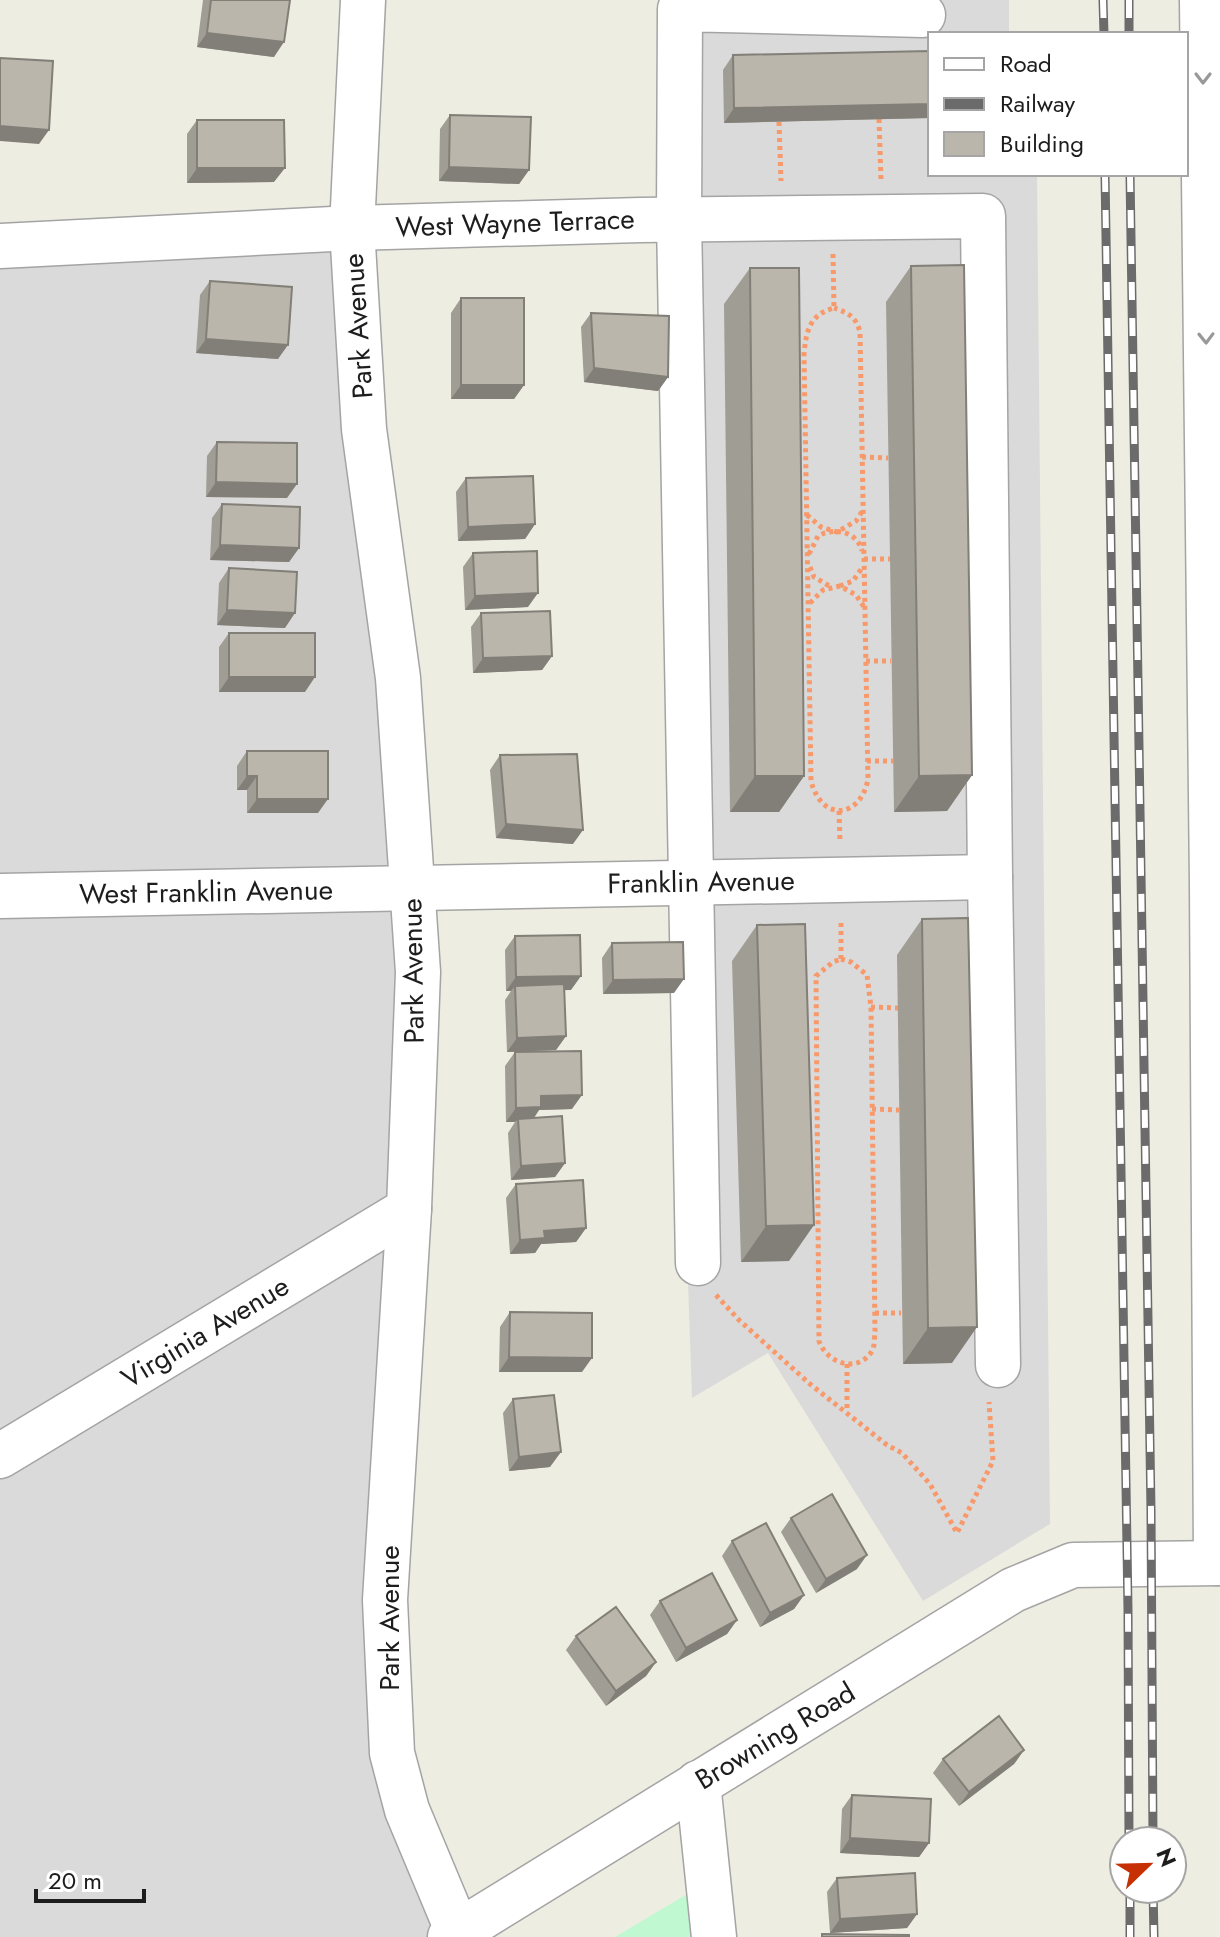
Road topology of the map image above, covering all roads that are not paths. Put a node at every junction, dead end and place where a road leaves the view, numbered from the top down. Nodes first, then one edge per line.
1 (363, 0) edge
2 (1202, 0) edge
3 (923, 15) dead end
4 (679, 219) junction
5 (352, 228) junction
6 (1212, 229) edge
7 (0, 246) edge
8 (990, 877) junction
9 (689, 882) junction
10 (1216, 885) edge
11 (412, 887) junction
12 (0, 896) edge
13 (409, 1209) junction
14 (698, 1263) road end
15 (998, 1365) road end
16 (0, 1456) edge
17 (1218, 1563) edge
18 (698, 1783) junction
19 (454, 1934) edge
20 (714, 1937) edge

1 - 5 street, Park Avenue
2 -> 6 street
3 - 4 street
4 - 5 street, West Wayne Terrace
4 - 8 street, West Wayne Terrace
4 - 9 street
5 - 7 street, West Wayne Terrace
5 - 11 street, Park Avenue
6 -> 10 street
8 - 9 street, Franklin Avenue
8 - 15 street
9 - 11 street, Franklin Avenue
9 - 14 street
10 - 17 street
11 - 12 street, West Franklin Avenue
11 - 13 street, Park Avenue
13 - 16 street, Virginia Avenue
13 - 19 street, Park Avenue
17 - 18 street, Browning Road
18 - 19 street, Browning Road
18 - 20 street

